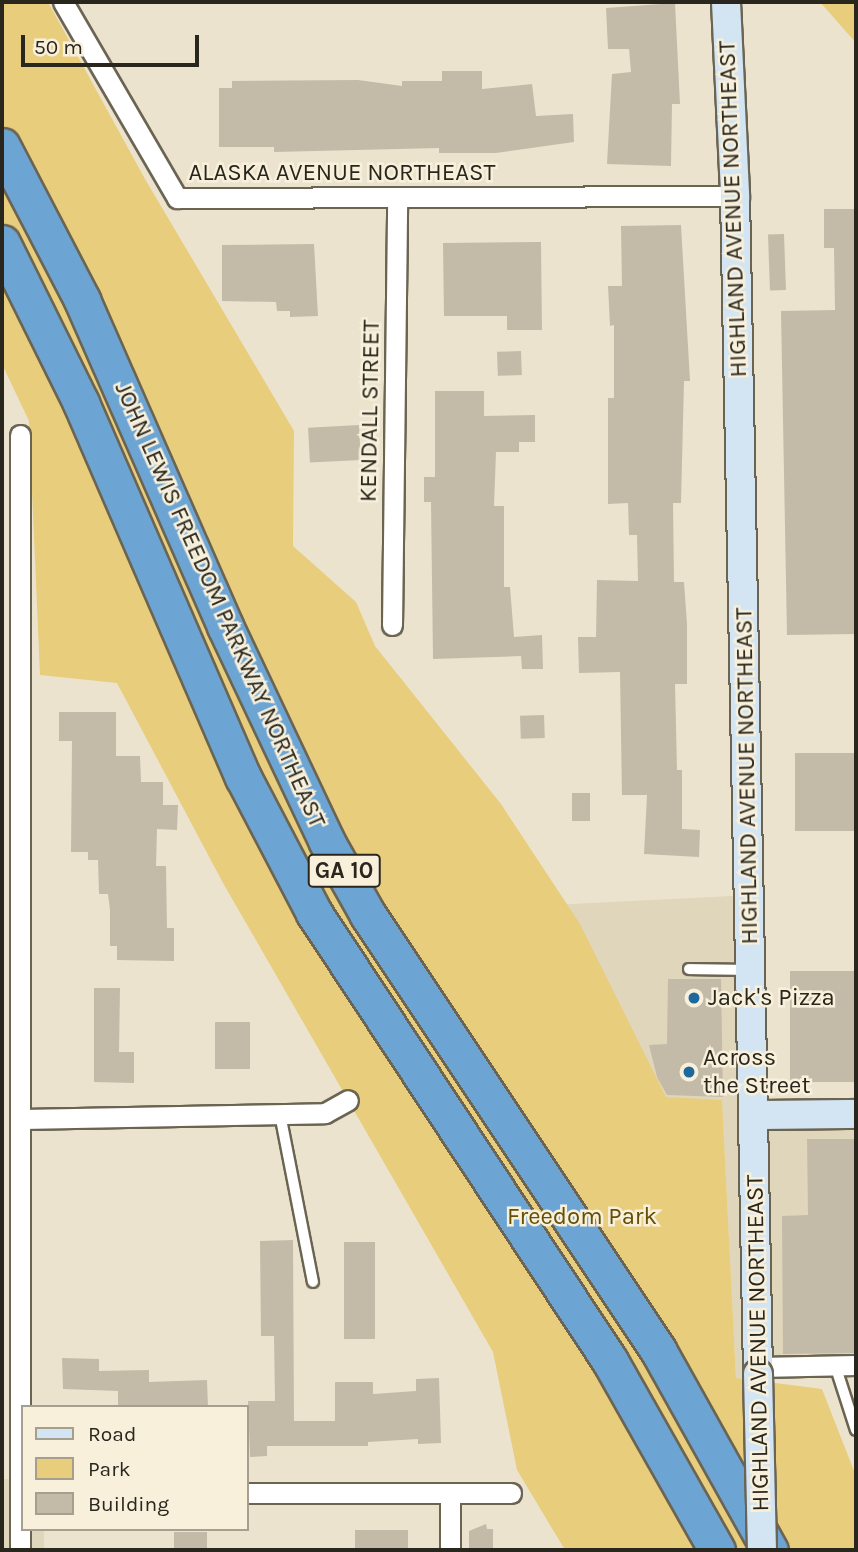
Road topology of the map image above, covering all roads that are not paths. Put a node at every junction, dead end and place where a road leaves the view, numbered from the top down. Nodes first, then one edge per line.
1 (63, 2) edge
2 (726, 2) edge
3 (2, 146) edge
4 (735, 196) junction
5 (397, 198) junction
6 (2, 243) edge
7 (20, 435) dead end
8 (392, 625) dead end
9 (689, 969) dead end
10 (751, 970) junction
11 (348, 1100) dead end
12 (280, 1114) junction
13 (856, 1114) edge
14 (754, 1115) junction
15 (22, 1119) junction
16 (313, 1282) dead end
17 (835, 1365) junction
18 (856, 1365) edge
19 (758, 1370) junction
20 (856, 1430) edge
21 (248, 1493) edge
22 (450, 1493) junction
23 (511, 1493) dead end
24 (15, 1494) edge
25 (20, 1550) edge
26 (450, 1550) edge
27 (718, 1550) edge
28 (762, 1550) edge
29 (770, 1550) edge

1 - 5 street, ALASKA AVENUE NORTHEAST
2 - 4 main road, HIGHLAND AVENUE NORTHEAST
3 - 29 highway, JOHN LEWIS FREEDOM PARKWAY NORTHEAST / GA 10
4 - 5 street, ALASKA AVENUE NORTHEAST
4 - 10 main road, HIGHLAND AVENUE NORTHEAST
5 - 8 street, KENDALL STREET
6 - 27 highway, JOHN LEWIS FREEDOM PARKWAY NORTHEAST / GA 10
7 - 15 street
9 - 10 lane
10 - 14 main road, HIGHLAND AVENUE NORTHEAST
11 - 12 street
12 - 15 street
12 - 16 lane
13 - 14 main road
14 - 19 main road, HIGHLAND AVENUE NORTHEAST
15 - 24 street
17 - 18 street
17 - 19 street
17 - 20 lane
19 - 28 main road, HIGHLAND AVENUE NORTHEAST, bridge
21 - 22 street
22 - 23 street
22 - 26 street
24 - 25 street

